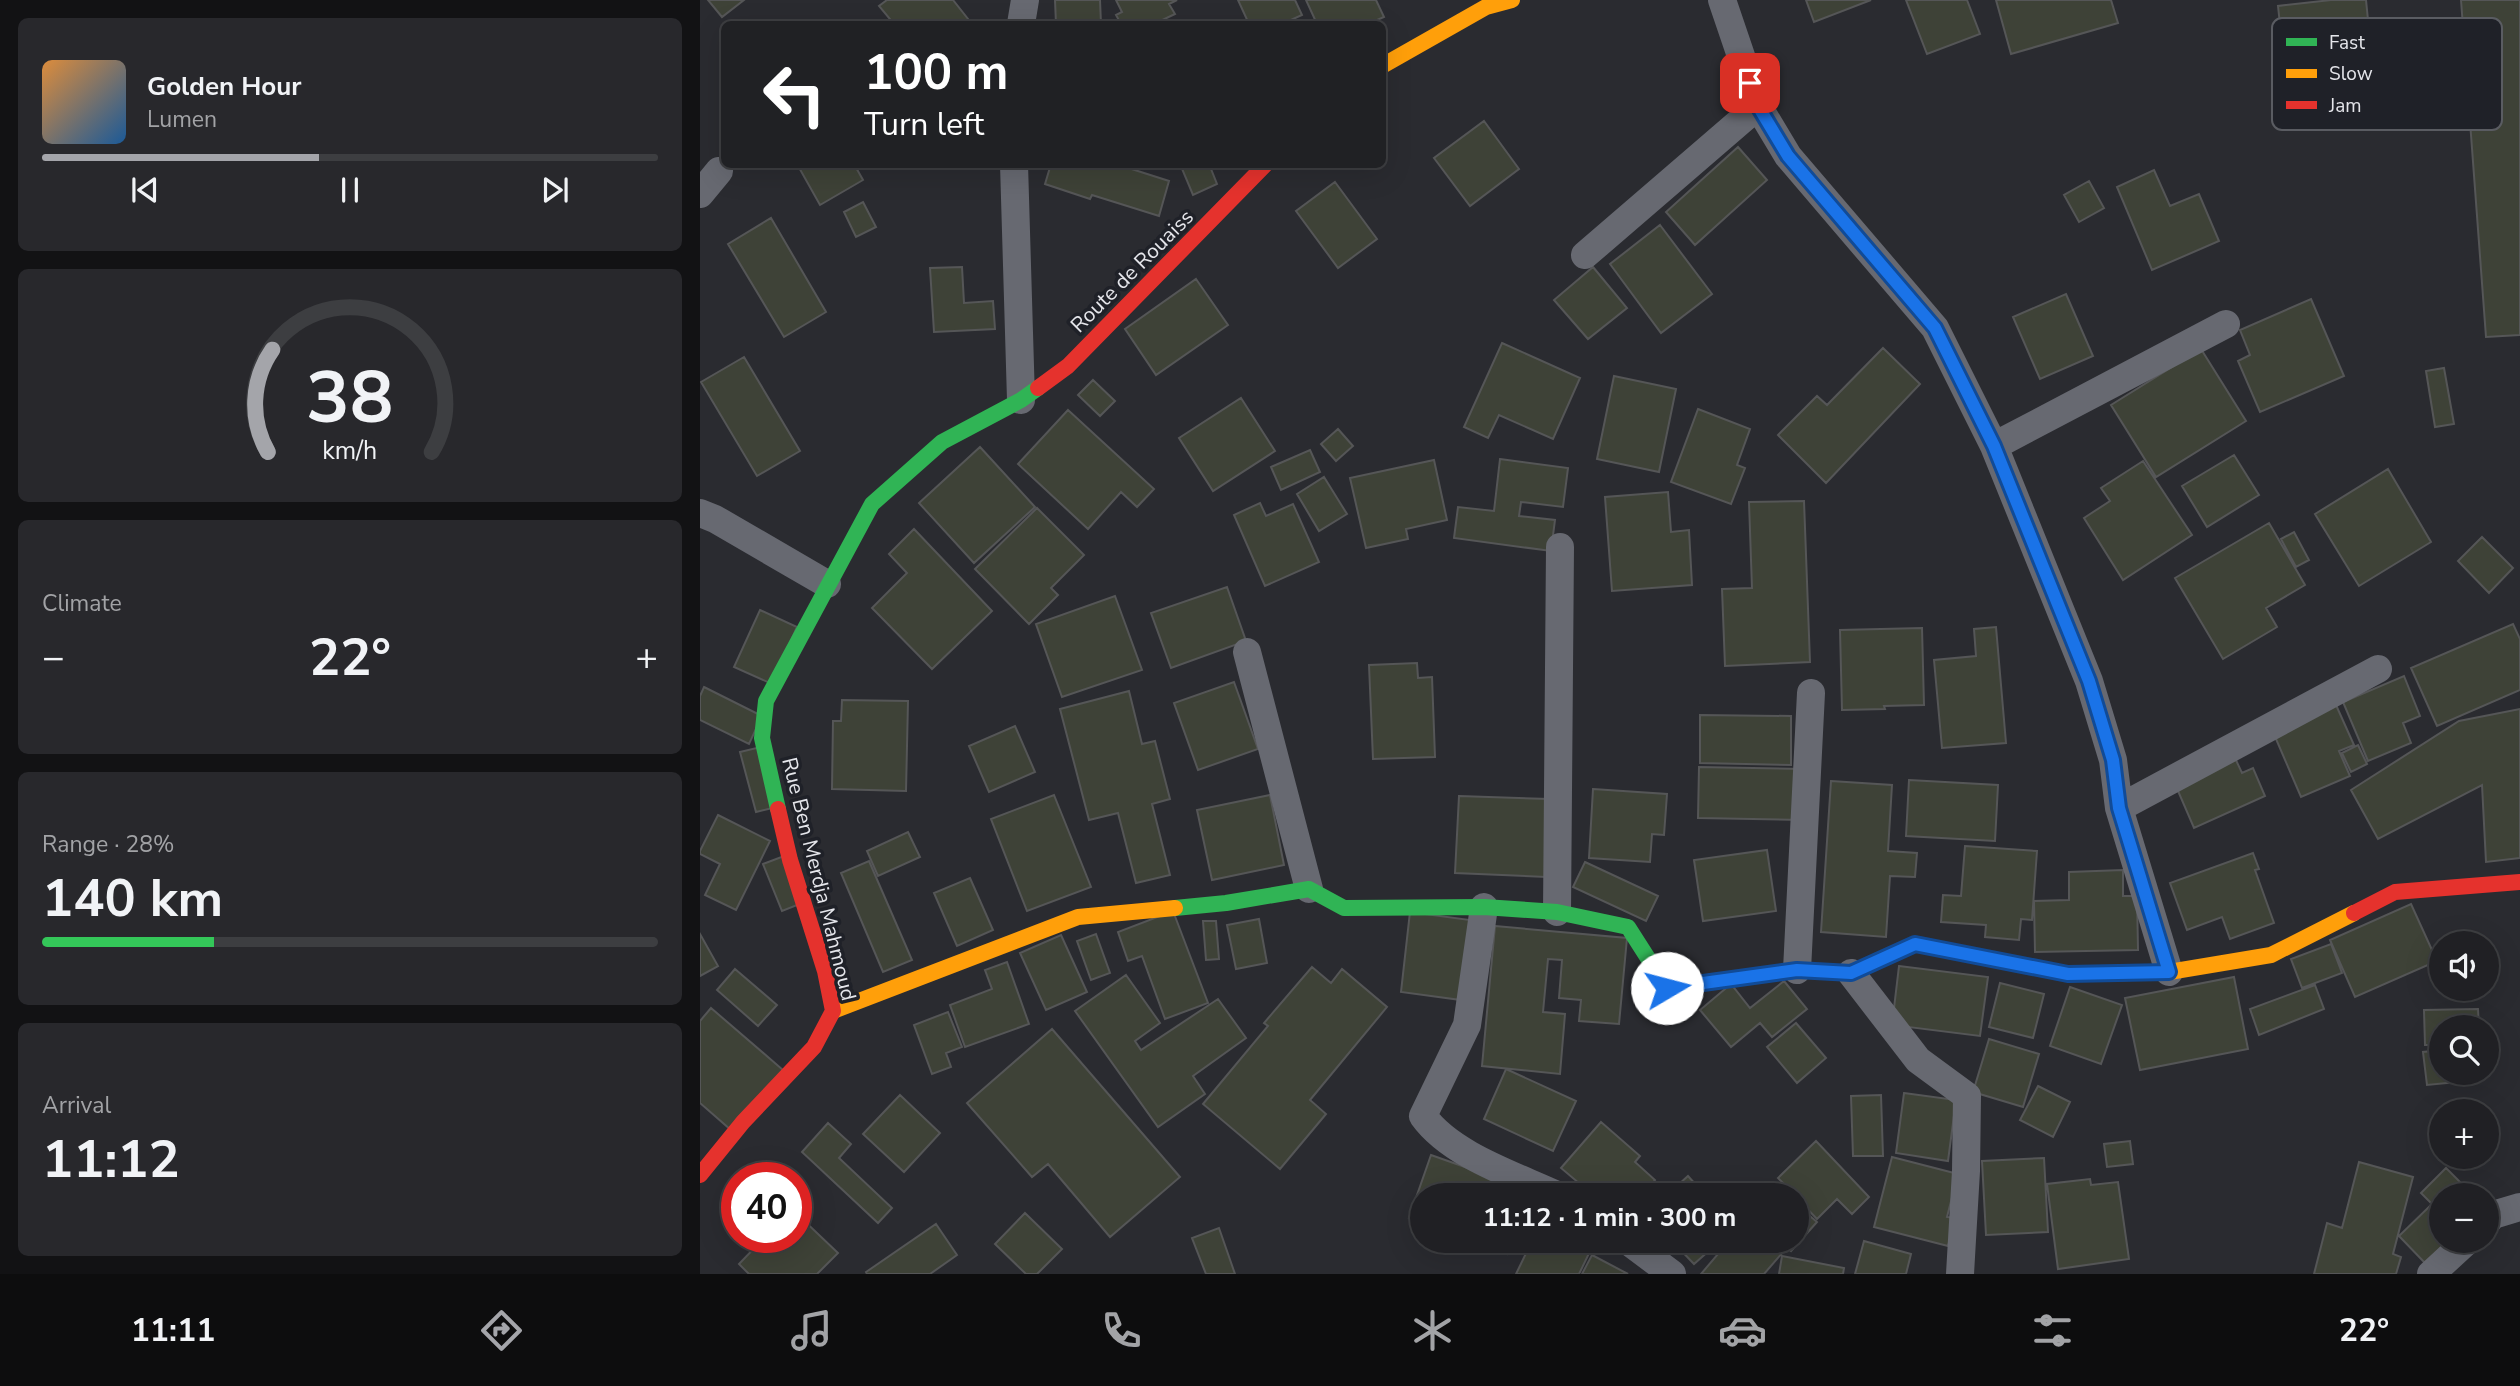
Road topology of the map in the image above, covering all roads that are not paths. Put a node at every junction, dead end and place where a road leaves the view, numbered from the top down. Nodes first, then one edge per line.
1 (1025, 0) edge
2 (1512, 0) edge
3 (1722, 0) edge
4 (1022, 21) edge
5 (1386, 64) edge
6 (1758, 106) junction
7 (1014, 168) edge
8 (1262, 168) edge
9 (719, 171) dead end
10 (700, 194) edge
11 (1585, 255) dead end
12 (2226, 324) dead end
13 (1021, 400) junction
14 (1994, 446) junction
15 (700, 494) edge
16 (708, 516) edge
17 (1560, 547) dead end
18 (827, 584) junction
19 (1247, 652) dead end
20 (2378, 669) dead end
21 (1811, 692) dead end
22 (2119, 808) junction
23 (2520, 882) edge
24 (1309, 888) junction
25 (1484, 907) junction
26 (1558, 912) junction
27 (1797, 970) junction
28 (2169, 972) junction
29 (1851, 973) junction
30 (833, 1011) junction
31 (700, 1175) edge
32 (1532, 1183) edge
33 (2520, 1207) edge
34 (2499, 1213) edge
35 (1644, 1253) edge
36 (2453, 1253) edge
37 (1672, 1274) edge
38 (1960, 1274) edge
39 (2431, 1274) edge

1 - 4 street
2 - 5 street
3 - 6 street
6 - 11 street
6 - 14 street
7 - 13 street
8 - 13 street, Route de Rouaiss
9 - 10 street
12 - 14 street
13 - 18 street, Rue Ben Merdja Mahmoud
14 - 22 street
15 - 16 street
16 - 18 street
17 - 26 street
18 - 30 street, Rue Ben Merdja Mahmoud
19 - 24 street
20 - 22 street
21 - 27 street
22 - 28 street
23 - 28 street
24 - 25 street
24 - 30 street
25 - 26 street
25 - 32 street
26 - 27 street
27 - 29 street
28 - 29 street
29 - 38 street
30 - 31 street, Rue Ben Merdja Mahmoud
33 - 34 street
35 - 37 street
36 - 39 street

